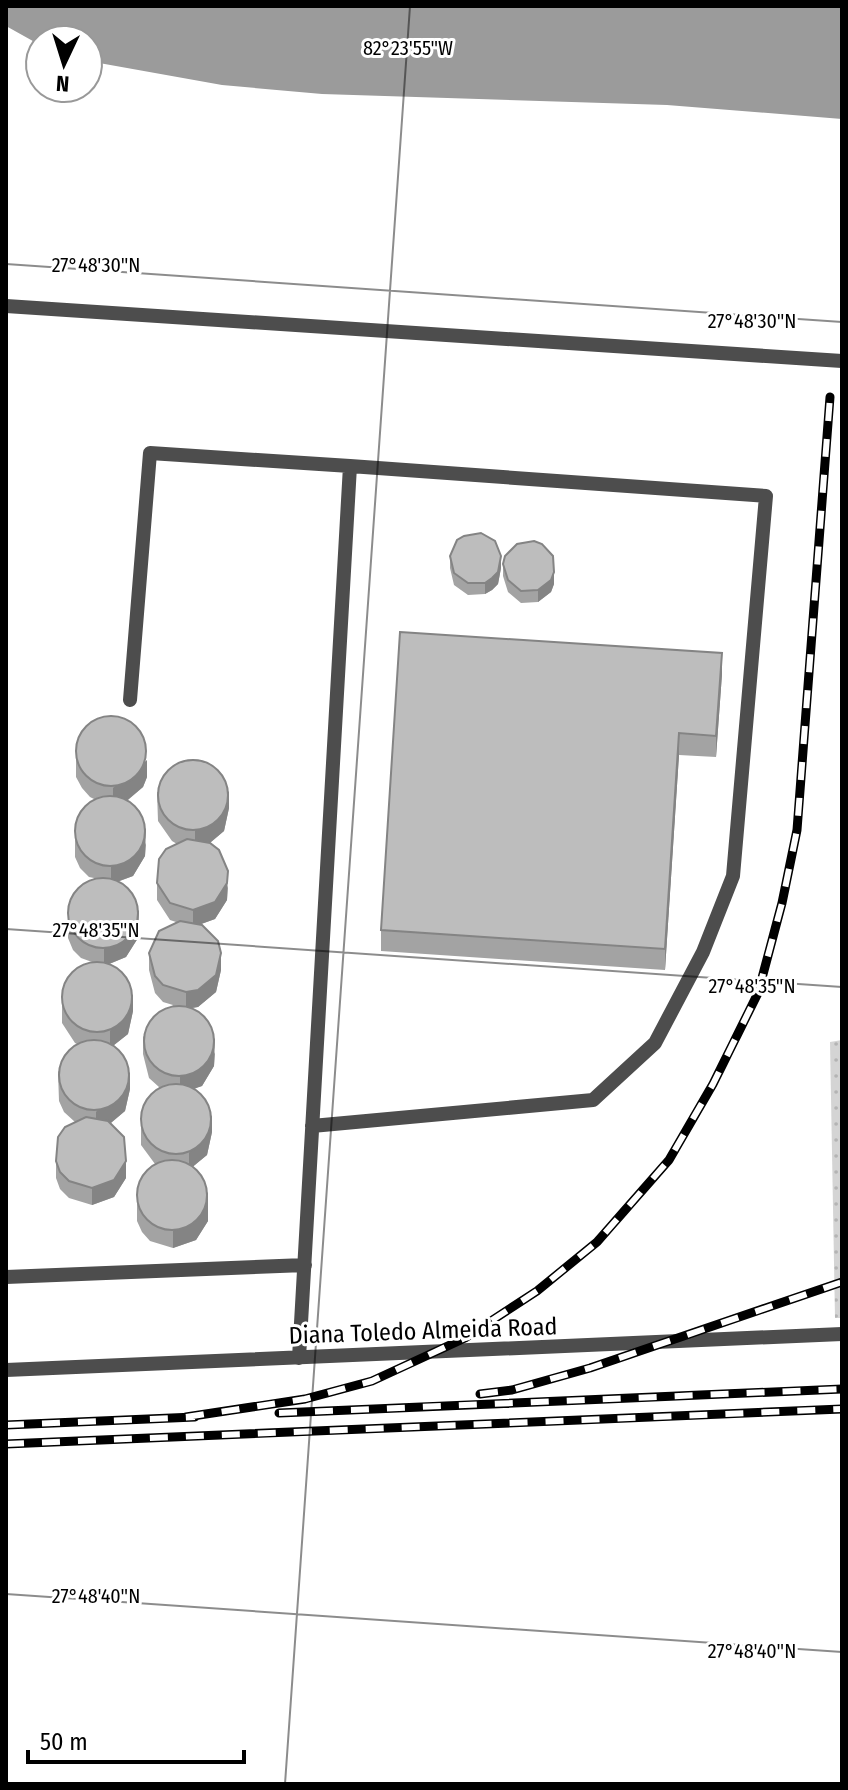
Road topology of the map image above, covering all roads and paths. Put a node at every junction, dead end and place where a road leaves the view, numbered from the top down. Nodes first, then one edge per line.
1 (6, 306) edge
2 (842, 361) edge
3 (350, 466) junction
4 (130, 700) dead end
5 (312, 1126) junction
6 (305, 1265) junction
7 (6, 1277) edge
8 (842, 1334) edge
9 (299, 1358) junction
10 (6, 1370) edge

1 - 2 street
3 - 4 street
3 - 5 street
3 - 5 street
5 - 6 street
6 - 7 street
6 - 9 street
8 - 9 street, Diana Toledo Almeida Road
9 - 10 street, Diana Toledo Almeida Road

